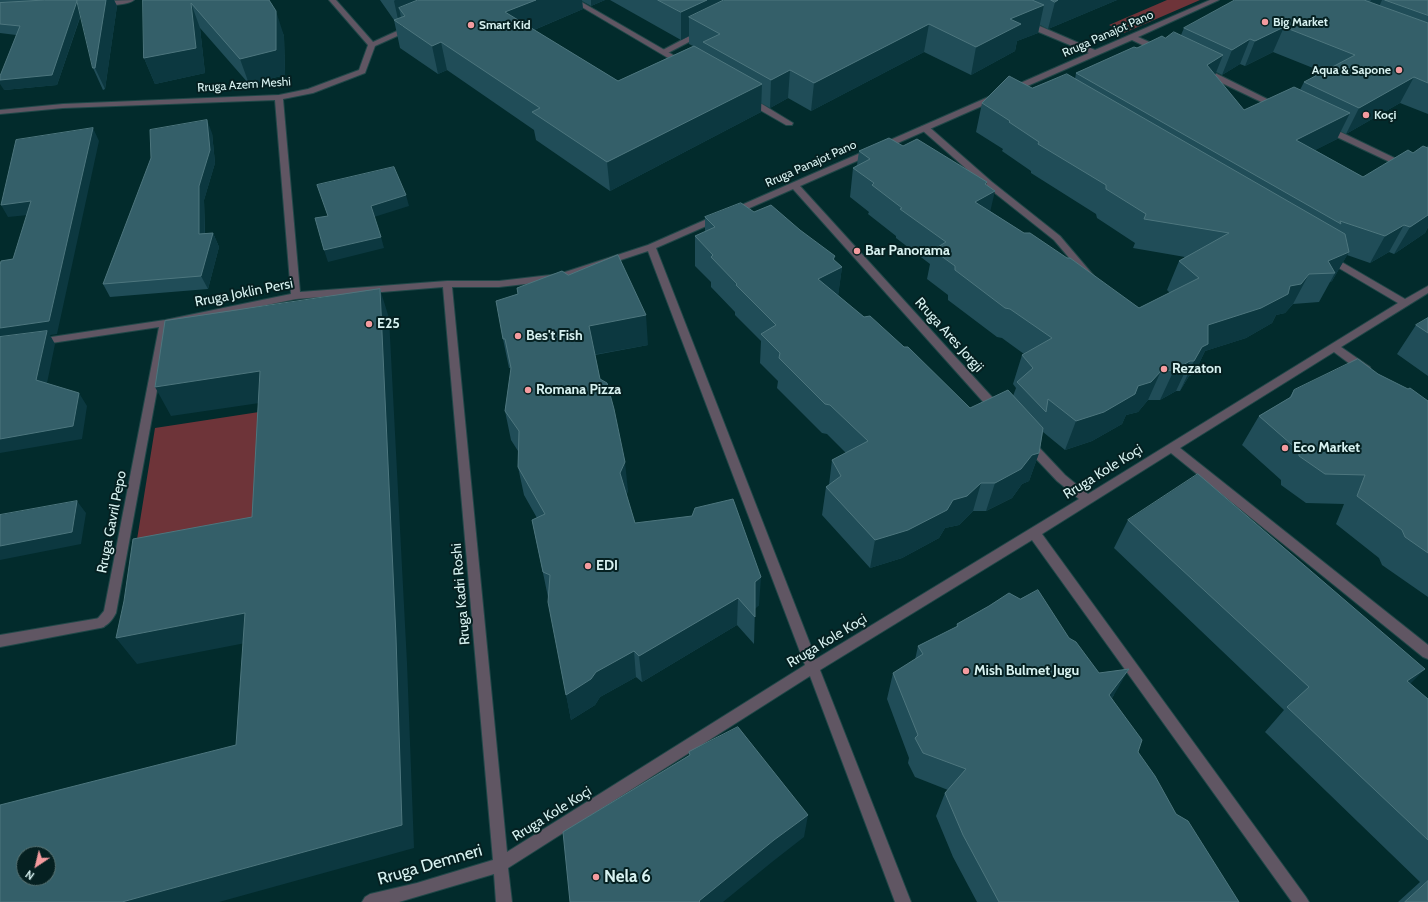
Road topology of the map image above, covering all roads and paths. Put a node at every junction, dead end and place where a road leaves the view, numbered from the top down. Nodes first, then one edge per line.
1 (131, 0) edge
2 (332, 0) edge
3 (573, 0) edge
4 (1216, 0) edge
5 (92, 3) edge
6 (1014, 19) edge
7 (417, 25) edge
8 (711, 29) edge
9 (1132, 37) junction
10 (372, 45) junction
11 (663, 52) junction
12 (1095, 53) junction
13 (1167, 53) edge
14 (690, 67) edge
15 (1196, 67) edge
16 (1032, 81) junction
17 (1043, 87) edge
18 (742, 96) edge
19 (279, 97) junction
20 (1289, 111) edge
21 (0, 112) edge
22 (788, 123) dead end
23 (1317, 124) edge
24 (925, 128) junction
25 (1428, 177) edge
26 (794, 185) junction
27 (651, 247) junction
28 (1322, 254) edge
29 (447, 284) junction
30 (1099, 284) edge
31 (1428, 289) edge
32 (296, 296) junction
33 (1405, 303) junction
34 (165, 323) junction
35 (31, 343) edge
36 (1334, 347) junction
37 (1374, 375) edge
38 (1003, 416) edge
39 (1024, 438) edge
40 (1172, 448) junction
41 (1088, 500) junction
42 (1034, 533) junction
43 (0, 641) edge
44 (1428, 652) edge
45 (813, 667) junction
46 (500, 865) junction
47 (370, 902) edge
48 (504, 902) edge
49 (903, 902) edge
50 (1301, 902) edge

1 - 5 street
2 - 10 street
3 - 11 street
4 - 9 street, Rruga Panajot Pano
6 - 12 street
7 - 10 street
8 - 11 street
9 - 12 street, Rruga Panajot Pano
9 - 13 street
10 - 19 street, Rruga Azem Meshi
11 - 14 street
12 - 16 street, Rruga Panajot Pano
15 - 20 street
16 - 17 street
16 - 24 street, Rruga Panajot Pano
18 - 22 street
19 - 21 street, Rruga Azem Meshi
19 - 32 street
23 - 25 street
24 - 26 street, Rruga Panajot Pano
24 - 30 street
26 - 27 street, Rruga Panajot Pano
26 - 38 street, Rruga Ares Jorgji
27 - 29 street, Rruga Panajot Pano
27 - 45 street
28 - 33 street
29 - 32 street, Rruga Joklin Persi
29 - 46 street, Rruga Kadri Roshi
31 - 33 street, Rruga Kole Koçi
32 - 34 street, Rruga Joklin Persi
33 - 36 street, Rruga Kole Koçi
34 - 35 street, Rruga Joklin Persi
34 - 43 street, Rruga Gavril Pepo
36 - 37 street
36 - 40 street, Rruga Kole Koçi
39 - 41 street
40 - 41 street, Rruga Kole Koçi
40 - 44 street
41 - 42 street, Rruga Kole Koçi
42 - 45 street, Rruga Kole Koçi
42 - 50 street
45 - 46 street, Rruga Kole Koçi
45 - 49 street
46 - 47 street, Rruga Demneri
46 - 48 street, Rruga Kadri Roshi

